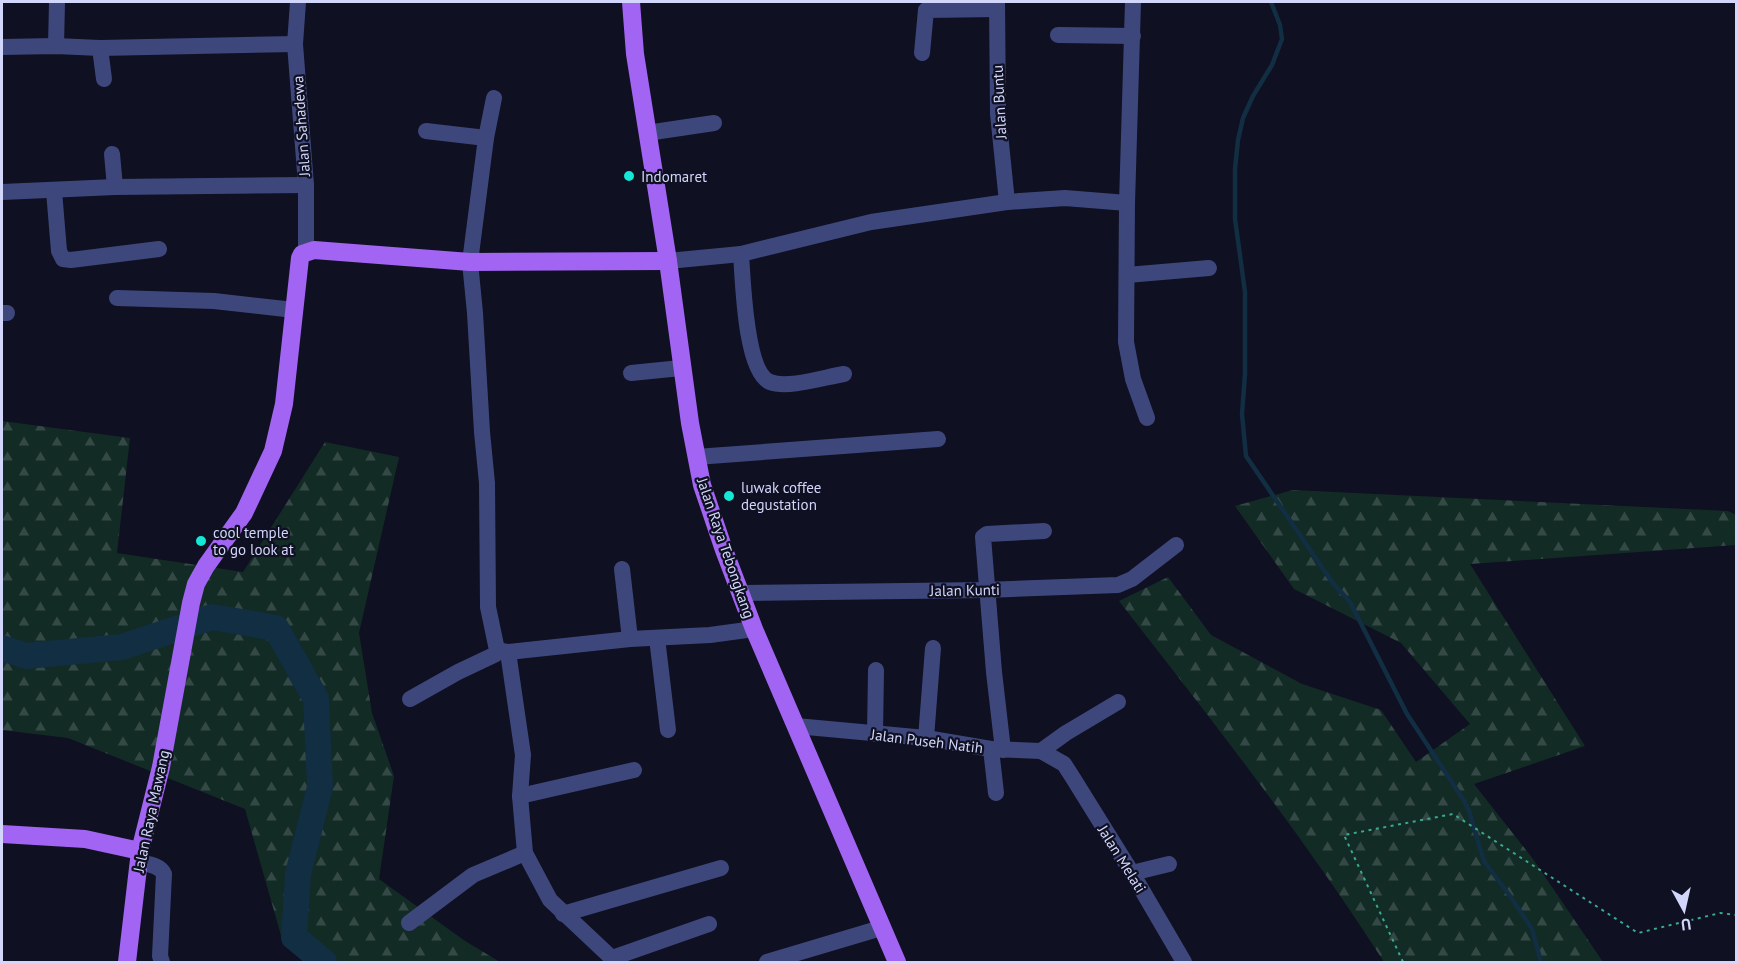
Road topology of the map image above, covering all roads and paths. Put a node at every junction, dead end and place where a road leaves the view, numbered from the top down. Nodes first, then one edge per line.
1 (57, 2) edge
2 (298, 2) edge
3 (631, 2) edge
4 (1133, 2) edge
5 (997, 5) edge
6 (1058, 35) dead end
7 (1133, 36) junction
8 (295, 44) junction
9 (56, 46) junction
10 (2, 47) edge
11 (100, 48) junction
12 (922, 53) dead end
13 (104, 79) dead end
14 (494, 98) dead end
15 (714, 123) dead end
16 (426, 131) dead end
17 (647, 133) junction
18 (486, 138) junction
19 (112, 154) dead end
20 (306, 185) junction
21 (115, 187) junction
22 (54, 191) junction
23 (2, 192) edge
24 (1006, 202) junction
25 (1127, 203) junction
26 (159, 249) dead end
27 (306, 252) junction
28 (741, 254) junction
29 (668, 261) junction
30 (470, 262) junction
31 (1209, 268) dead end
32 (1127, 275) junction
33 (117, 298) dead end
34 (294, 310) junction
35 (681, 368) junction
36 (631, 373) dead end
37 (844, 374) dead end
38 (1147, 418) dead end
39 (938, 439) dead end
40 (696, 457) junction
41 (1044, 531) dead end
42 (1176, 545) dead end
43 (622, 569) dead end
44 (987, 590) junction
45 (741, 593) junction
46 (754, 629) junction
47 (657, 638) junction
48 (630, 639) junction
49 (933, 648) dead end
50 (502, 651) junction
51 (876, 670) dead end
52 (410, 699) dead end
53 (1118, 702) dead end
54 (796, 726) junction
55 (668, 730) dead end
56 (874, 734) junction
57 (926, 738) junction
58 (997, 749) junction
59 (1049, 754) junction
60 (634, 770) dead end
61 (996, 793) dead end
62 (520, 796) junction
63 (2, 834) edge
64 (525, 854) junction
65 (139, 856) junction
66 (1169, 864) dead end
67 (721, 868) dead end
68 (1132, 873) junction
69 (563, 914) junction
70 (1737, 915) edge
71 (409, 923) dead end
72 (709, 924) dead end
73 (881, 928) junction
74 (614, 960) edge
75 (127, 963) edge
76 (162, 963) edge
77 (767, 963) edge
78 (897, 963) edge
79 (1184, 963) edge
80 (1403, 963) edge

1 - 9 street
2 - 8 street, Jalan Sahadewa
3 - 17 main road, Jalan Raya Tebongkang
4 - 7 street
5 - 12 street
5 - 24 street, Jalan Buntu
6 - 7 street
7 - 25 street
8 - 11 street
8 - 20 street, Jalan Sahadewa
9 - 10 street
9 - 11 street
11 - 13 street
14 - 18 street
15 - 17 street
16 - 18 street
17 - 29 main road, Jalan Raya Tebongkang
18 - 30 street
19 - 21 street
20 - 21 street
20 - 27 street, Jalan Sahadewa
21 - 22 street
22 - 23 street
22 - 26 street
24 - 25 street
24 - 28 street
25 - 32 street
27 - 30 main road
27 - 34 main road, Jalan Raya Mawang
28 - 29 street
28 - 37 street
29 - 30 main road
29 - 35 main road, Jalan Raya Tebongkang
30 - 50 street
31 - 32 street
32 - 38 street
33 - 34 street
34 - 65 main road, Jalan Raya Mawang
35 - 36 street
35 - 40 main road, Jalan Raya Tebongkang
39 - 40 street
40 - 45 main road, Jalan Raya Tebongkang
41 - 44 street
42 - 44 street, Jalan Kunti
43 - 48 street
44 - 45 street, Jalan Kunti
44 - 58 street
45 - 46 main road, Jalan Raya Tebongkang
46 - 47 street
46 - 54 main road, Jalan Raya Tebongkang
47 - 48 street
47 - 55 street
48 - 50 street
49 - 57 street
50 - 52 street
50 - 62 street
51 - 56 street
53 - 59 street
54 - 56 street, Jalan Puseh Natih
54 - 73 main road, Jalan Raya Tebongkang
56 - 57 street, Jalan Puseh Natih
57 - 58 street, Jalan Puseh Natih
58 - 59 street, Jalan Puseh Natih
58 - 61 street
59 - 68 street, Jalan Melati
60 - 62 street
62 - 64 street
63 - 65 main road
64 - 69 street
64 - 71 street
65 - 75 main road, Jalan Raya Mawang
65 - 76 street
66 - 68 street
67 - 69 street
68 - 79 street, Jalan Melati
69 - 74 street
70 - 80 path
72 - 74 street
73 - 77 street
73 - 78 main road, Jalan Raya Tebongkang

